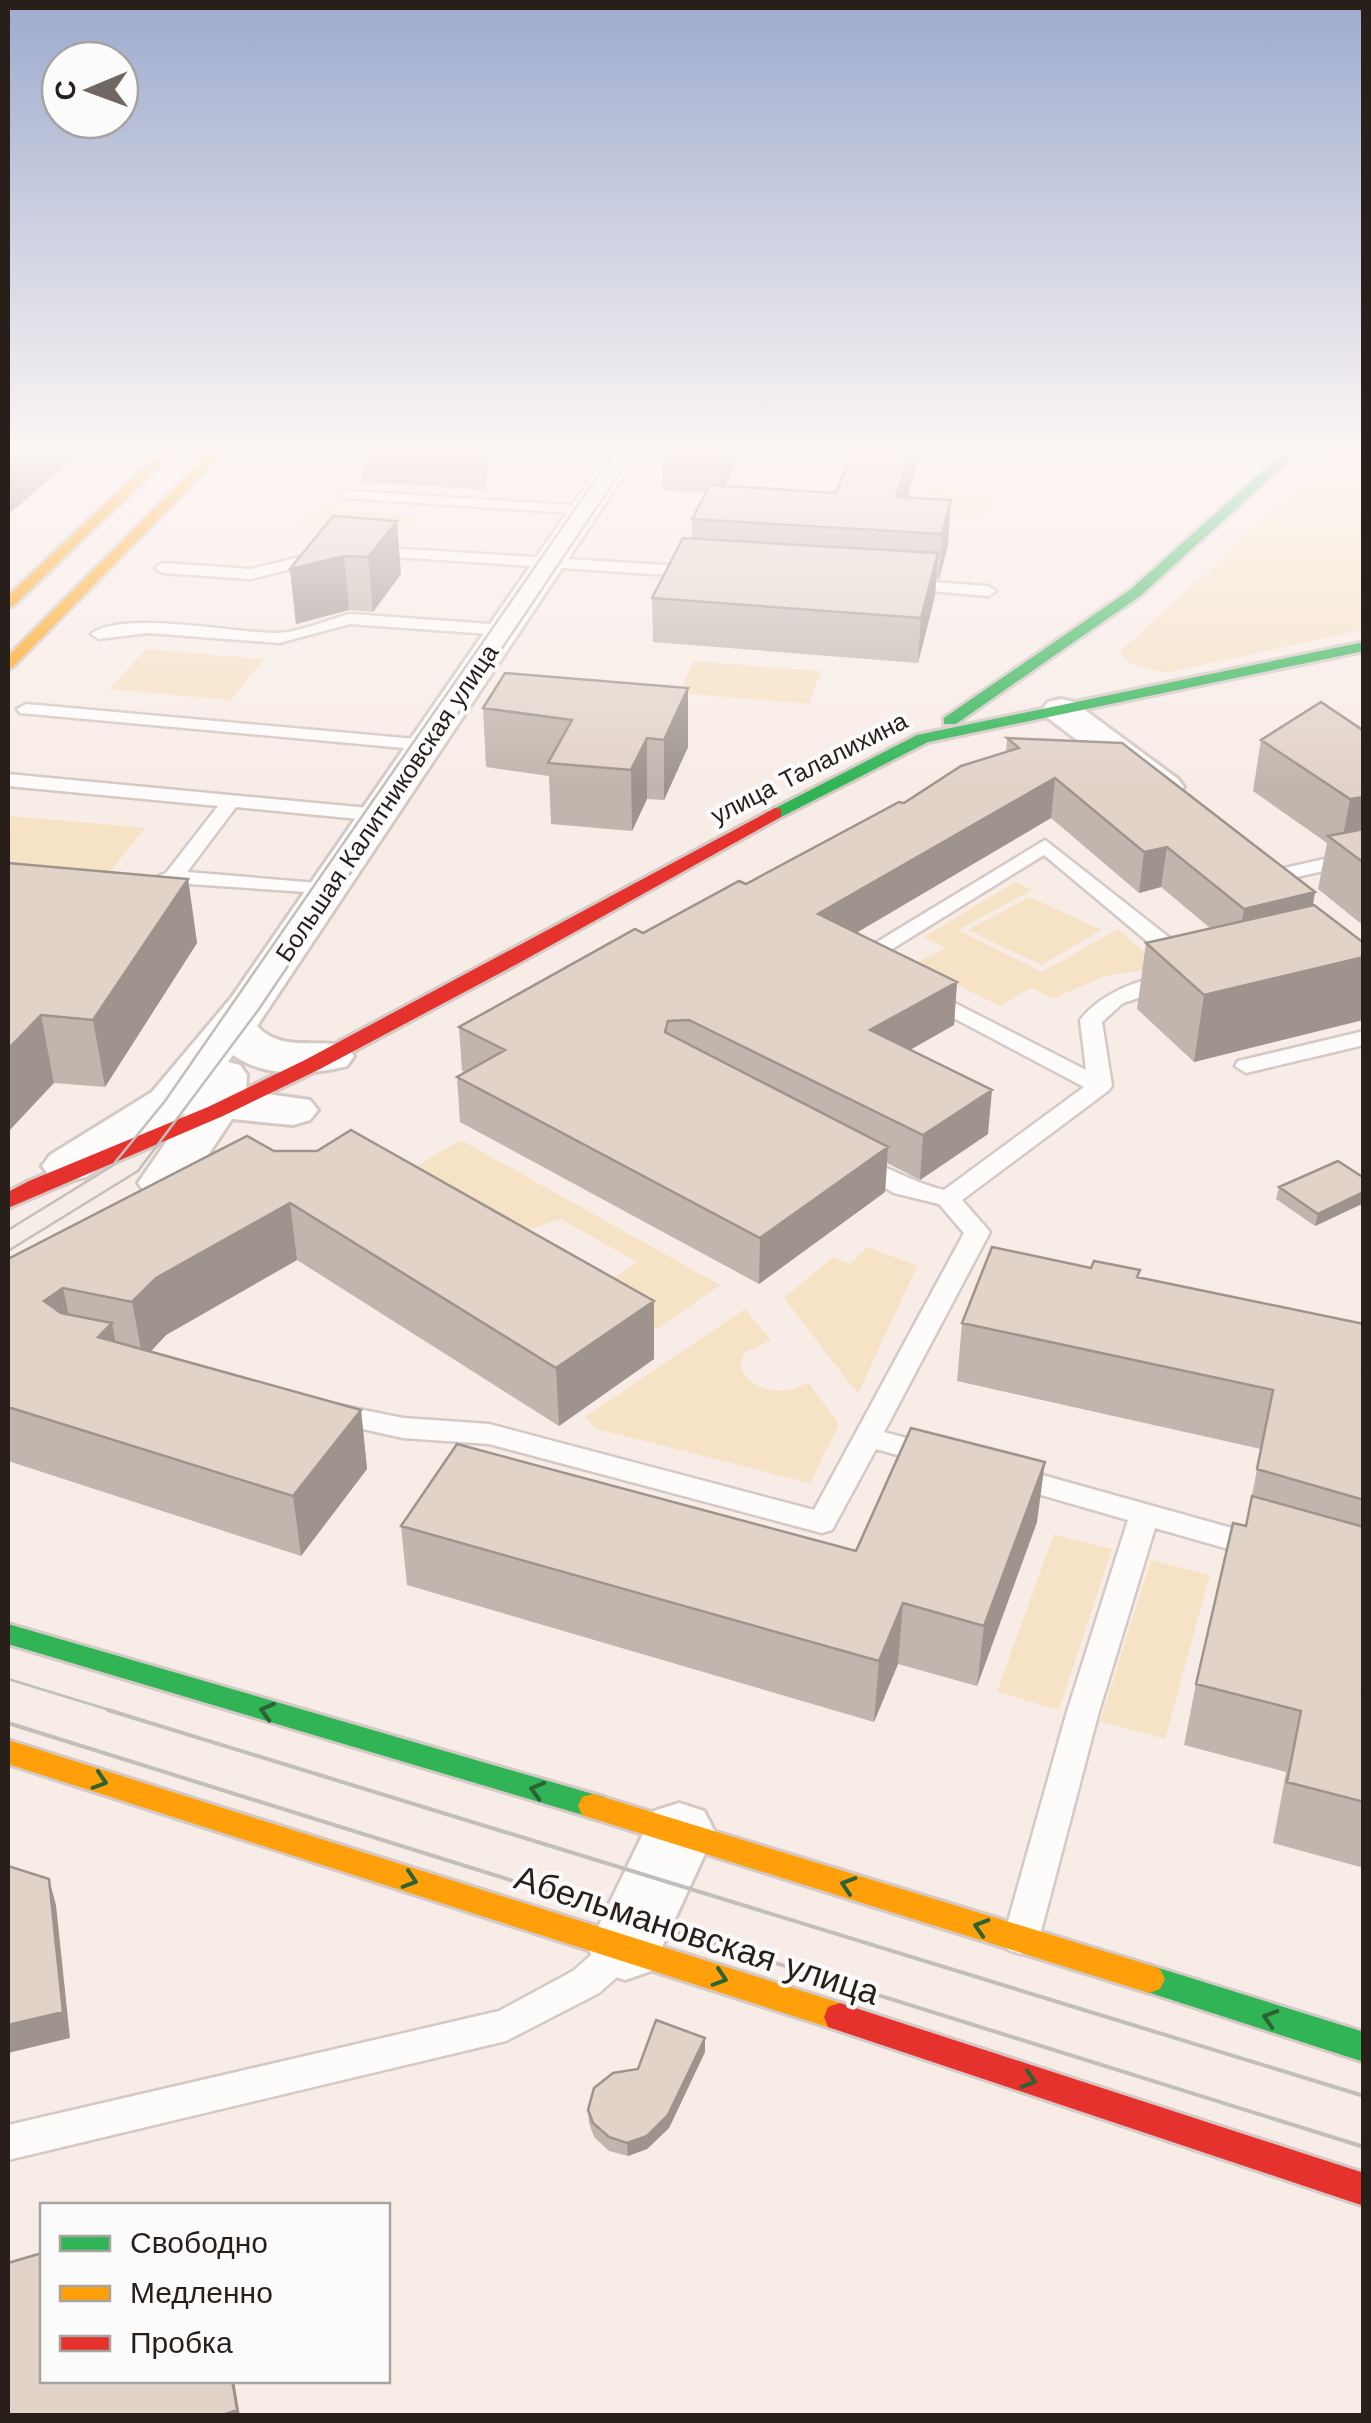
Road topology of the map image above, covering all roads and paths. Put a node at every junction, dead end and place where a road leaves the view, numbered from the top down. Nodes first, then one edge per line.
1 (52, 561) edge
2 (110, 561) edge
3 (305, 561) edge
4 (517, 561) edge
5 (1170, 561) edge
6 (549, 563) junction
7 (163, 568) dead end
8 (710, 573) edge
9 (888, 584) edge
10 (988, 590) dead end
11 (8, 603) edge
12 (504, 630) junction
13 (1078, 633) junction
14 (99, 634) dead end
15 (1364, 646) edge
16 (8, 664) edge
17 (1015, 680) junction
18 (1163, 688) junction
19 (26, 709) dead end
20 (1060, 710) junction
21 (924, 738) junction
22 (426, 745) junction
23 (8, 780) edge
24 (231, 801) junction
25 (1197, 814) edge
26 (379, 815) junction
27 (1364, 856) edge
28 (1259, 864) joint
29 (173, 876) junction
30 (329, 890) junction
31 (126, 896) edge
32 (1314, 912) edge
33 (873, 970) edge
34 (908, 988) edge
35 (242, 1020) junction
36 (1364, 1038) edge
37 (1246, 1066) dead end
38 (1100, 1086) junction
39 (261, 1100) junction
40 (824, 1148) edge
41 (62, 1170) joint
42 (156, 1187) edge
43 (948, 1198) junction
44 (8, 1200) edge
45 (306, 1407) edge
46 (870, 1438) junction
47 (1145, 1514) junction
48 (1291, 1555) edge
49 (8, 1634) edge
50 (8, 1752) edge
51 (678, 1832) junction
52 (1021, 1940) junction
53 (626, 1948) junction
54 (1364, 2047) edge
55 (8, 2142) edge
56 (1364, 2190) edge

1 - 11 main road
2 - 16 main road
3 - 7 lane
4 - 6 lane
5 - 13 main road
6 - 8 lane
6 - 12 street, Большая Калитниковская улица
9 - 10 lane
12 - 14 lane
12 - 22 street, Большая Калитниковская улица
13 - 17 main road
13 - 18 main road
15 - 18 main road, улица Талалихина
17 - 20 main road
17 - 21 main road
18 - 20 main road, улица Талалихина
19 - 22 lane
20 - 21 main road, улица Талалихина
20 - 25 street
21 - 39 main road, улица Талалихина
22 - 26 street, Большая Калитниковская улица
23 - 24 lane
24 - 26 lane
24 - 29 lane
26 - 30 street, Большая Калитниковская улица
27 - 28 lane
28 - 32 street
29 - 30 lane
29 - 31 lane
30 - 35 street, Большая Калитниковская улица
33 - 38 lane
34 - 38 lane
35 - 39 street, Большая Калитниковская улица
35 - 39 street
36 - 37 lane
38 - 43 lane
39 - 41 street, Большая Калитниковская улица
39 - 42 street, Большая Калитниковская улица
40 - 43 lane
41 - 44 main road
43 - 46 lane
45 - 46 lane
46 - 47 lane
47 - 48 lane
47 - 52 lane
51 -> 49 main road
50 -> 53 main road, Абельмановская улица
52 -> 51 main road
51 - 53 street
54 -> 52 main road
53 - 55 lane
53 -> 56 main road, Абельмановская улица

